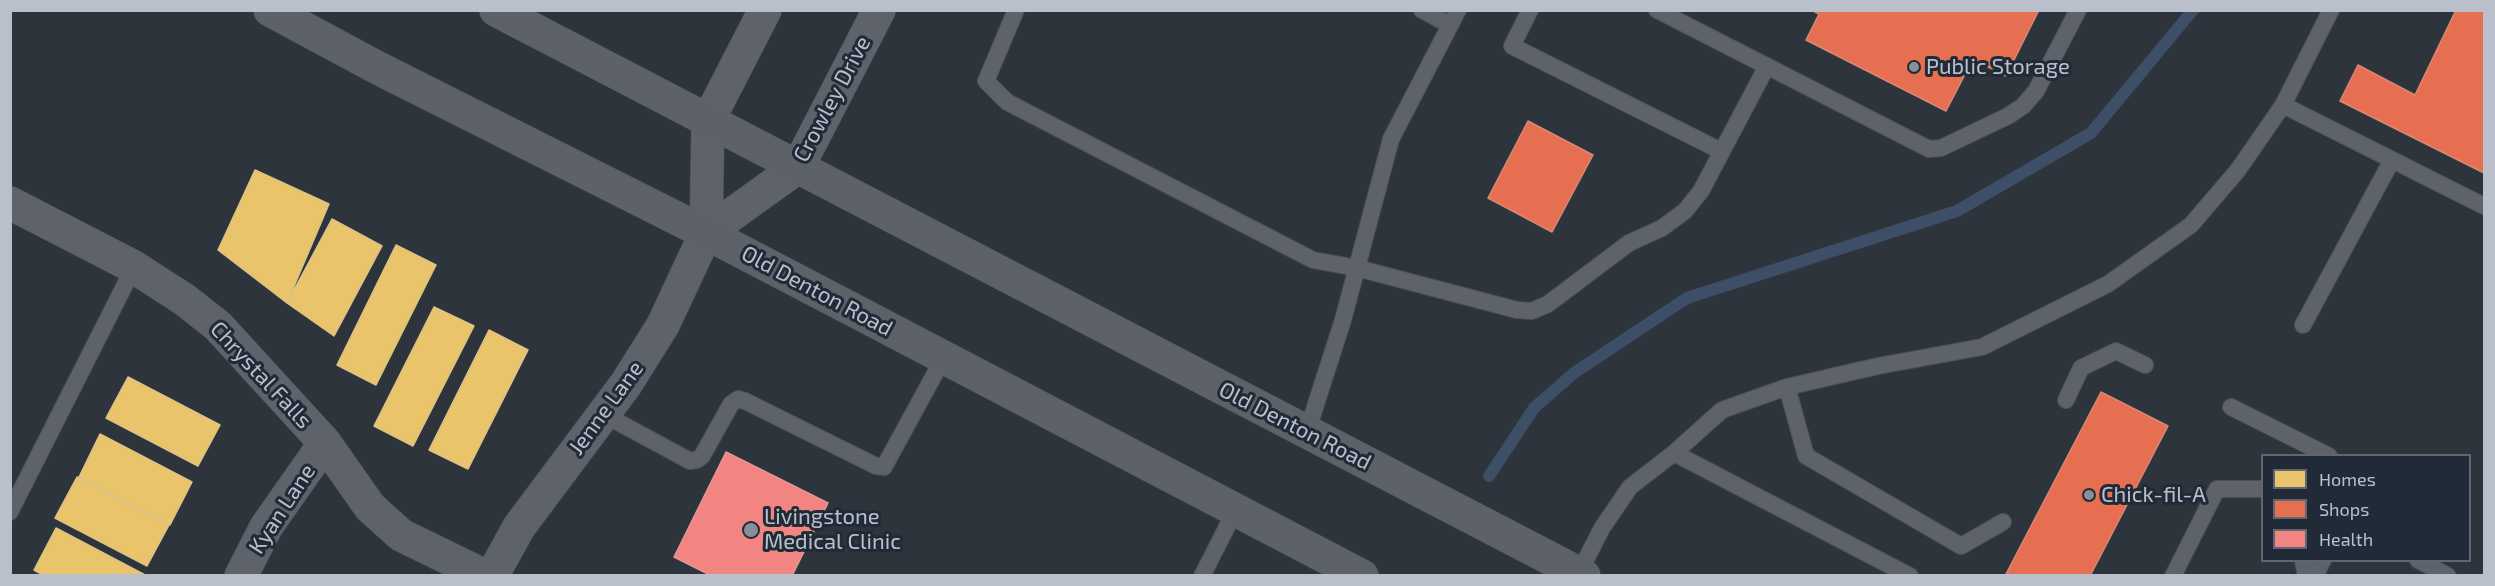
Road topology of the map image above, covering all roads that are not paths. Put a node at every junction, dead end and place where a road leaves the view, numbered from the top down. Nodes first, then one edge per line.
1 (270, 10) edge
2 (496, 10) edge
3 (765, 10) edge
4 (879, 10) edge
5 (1016, 10) edge
6 (1422, 10) edge
7 (1530, 10) edge
8 (1657, 10) edge
9 (2078, 10) edge
10 (2331, 10) edge
11 (1454, 18) edge
12 (1767, 66) junction
13 (2283, 105) junction
14 (708, 121) junction
15 (1721, 151) junction
16 (2392, 160) junction
17 (798, 168) junction
18 (10, 202) edge
19 (2484, 206) edge
20 (706, 233) junction
21 (134, 267) junction
22 (1357, 268) junction
23 (2303, 324) dead end
24 (944, 357) junction
25 (2145, 365) dead end
26 (1787, 387) junction
27 (2066, 400) dead end
28 (2231, 407) dead end
29 (603, 414) junction
30 (1307, 432) junction
31 (325, 443) junction
32 (1674, 453) junction
33 (2325, 454) edge
34 (2261, 489) edge
35 (1236, 509) junction
36 (10, 512) edge
37 (2003, 522) dead end
38 (2322, 562) edge
39 (2420, 562) edge
40 (1582, 574) edge
41 (241, 576) edge
42 (485, 576) edge
43 (492, 576) edge
44 (1202, 576) edge
45 (1362, 576) edge
46 (1910, 576) edge
47 (2173, 576) edge
48 (2315, 576) edge
49 (2448, 576) edge

1 - 20 main road, Old Denton Road
2 - 14 main road, Old Denton Road
3 - 14 street
4 - 17 street, Crowley Drive
5 - 22 lane
6 - 11 lane
7 - 15 lane
8 - 12 lane
9 - 12 lane
10 - 13 lane
11 - 22 lane
12 - 15 lane
13 - 16 lane
13 - 26 lane
14 - 17 main road, Old Denton Road
14 - 20 street
15 - 22 lane
16 - 19 lane
16 - 23 lane
17 - 20 street, Crowley Drive
17 - 30 main road, Old Denton Road
18 - 21 street, Chrystal Falls
20 - 24 main road, Old Denton Road
20 - 29 street, Jenne Lane
21 - 31 street, Chrystal Falls
21 - 36 lane
22 - 30 lane
24 - 29 lane
24 - 35 main road, Old Denton Road
25 - 27 lane
26 - 32 lane
26 - 37 lane
28 - 33 lane
29 - 43 street, Jenne Lane
30 - 40 main road, Old Denton Road
31 - 41 street, Kyan Lane
31 - 42 street, Chrystal Falls
32 - 40 lane
32 - 46 lane
34 - 47 lane
35 - 44 lane
35 - 45 main road, Old Denton Road
38 - 48 lane
39 - 49 lane

